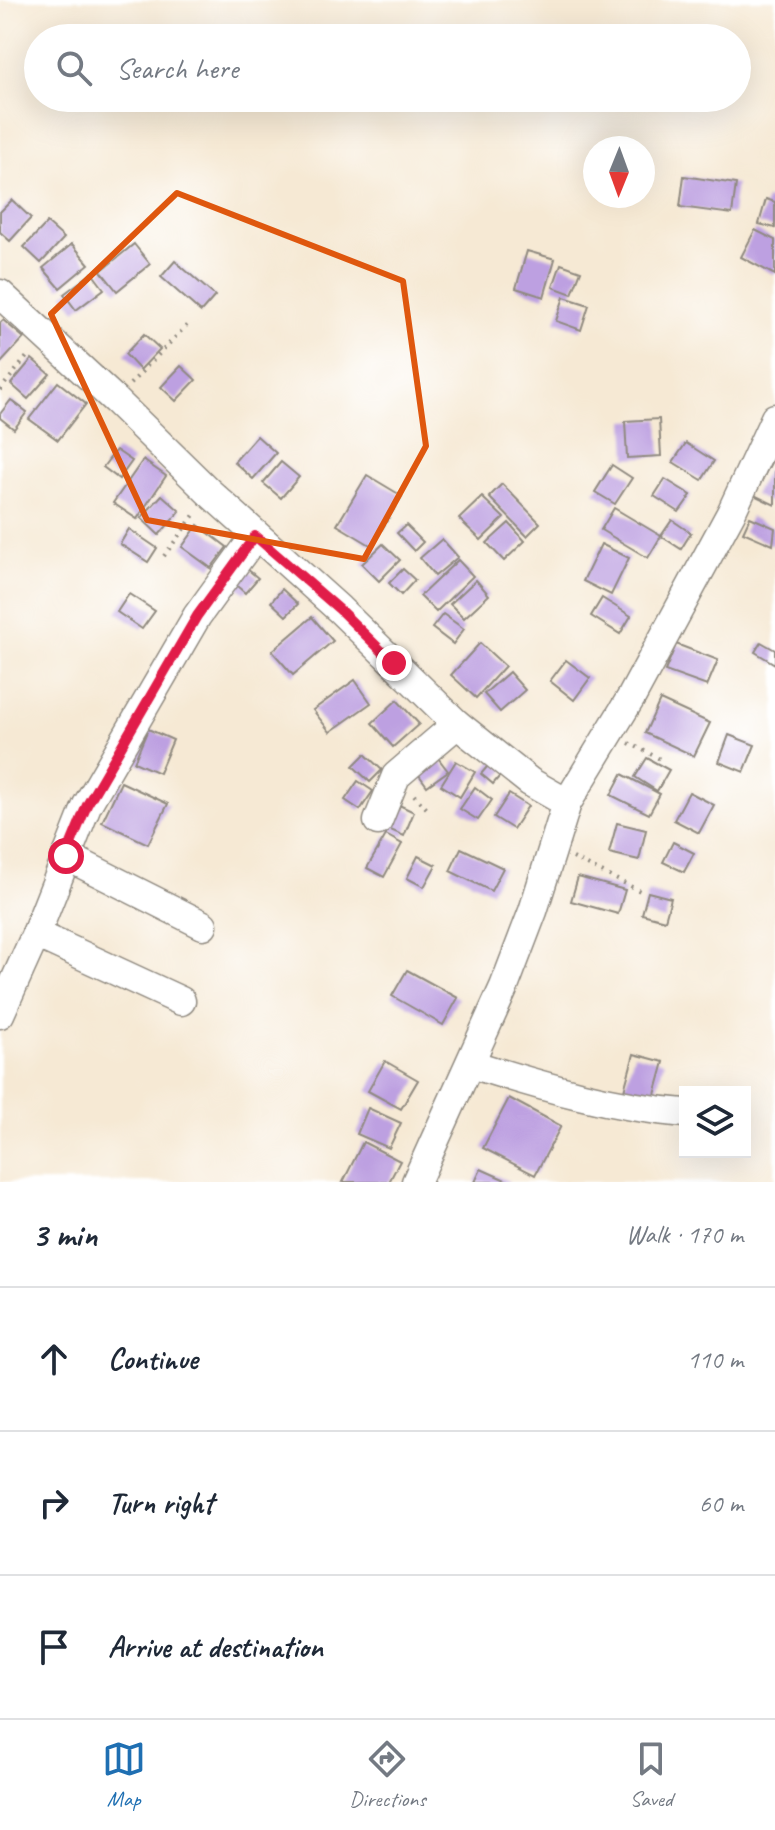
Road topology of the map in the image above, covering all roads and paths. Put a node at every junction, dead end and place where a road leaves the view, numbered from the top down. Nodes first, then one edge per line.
1 (0, 294) edge
2 (188, 324) dead end
3 (44, 335) junction
4 (0, 390) edge
5 (115, 400) junction
6 (775, 418) edge
7 (210, 493) junction
8 (255, 536) junction
9 (164, 556) dead end
10 (457, 724) junction
11 (609, 734) junction
12 (660, 759) dead end
13 (567, 803) junction
14 (378, 821) dead end
15 (553, 848) junction
16 (66, 856) junction
17 (640, 891) dead end
18 (203, 925) dead end
19 (36, 934) junction
20 (181, 1001) dead end
21 (0, 1014) edge
22 (471, 1064) junction
23 (679, 1113) edge
24 (416, 1182) edge

1 - 3 street
2 - 5 path
3 - 4 path
3 - 5 street
5 - 7 street
6 - 11 street
7 - 8 street
7 - 9 path
8 - 10 street
8 - 16 street
10 - 13 street
10 - 14 street
11 - 12 path
11 - 13 street
13 - 15 street
15 - 17 path
15 - 22 street
16 - 18 street
16 - 19 street
19 - 20 street
19 - 21 street
22 - 23 street
22 - 24 street

